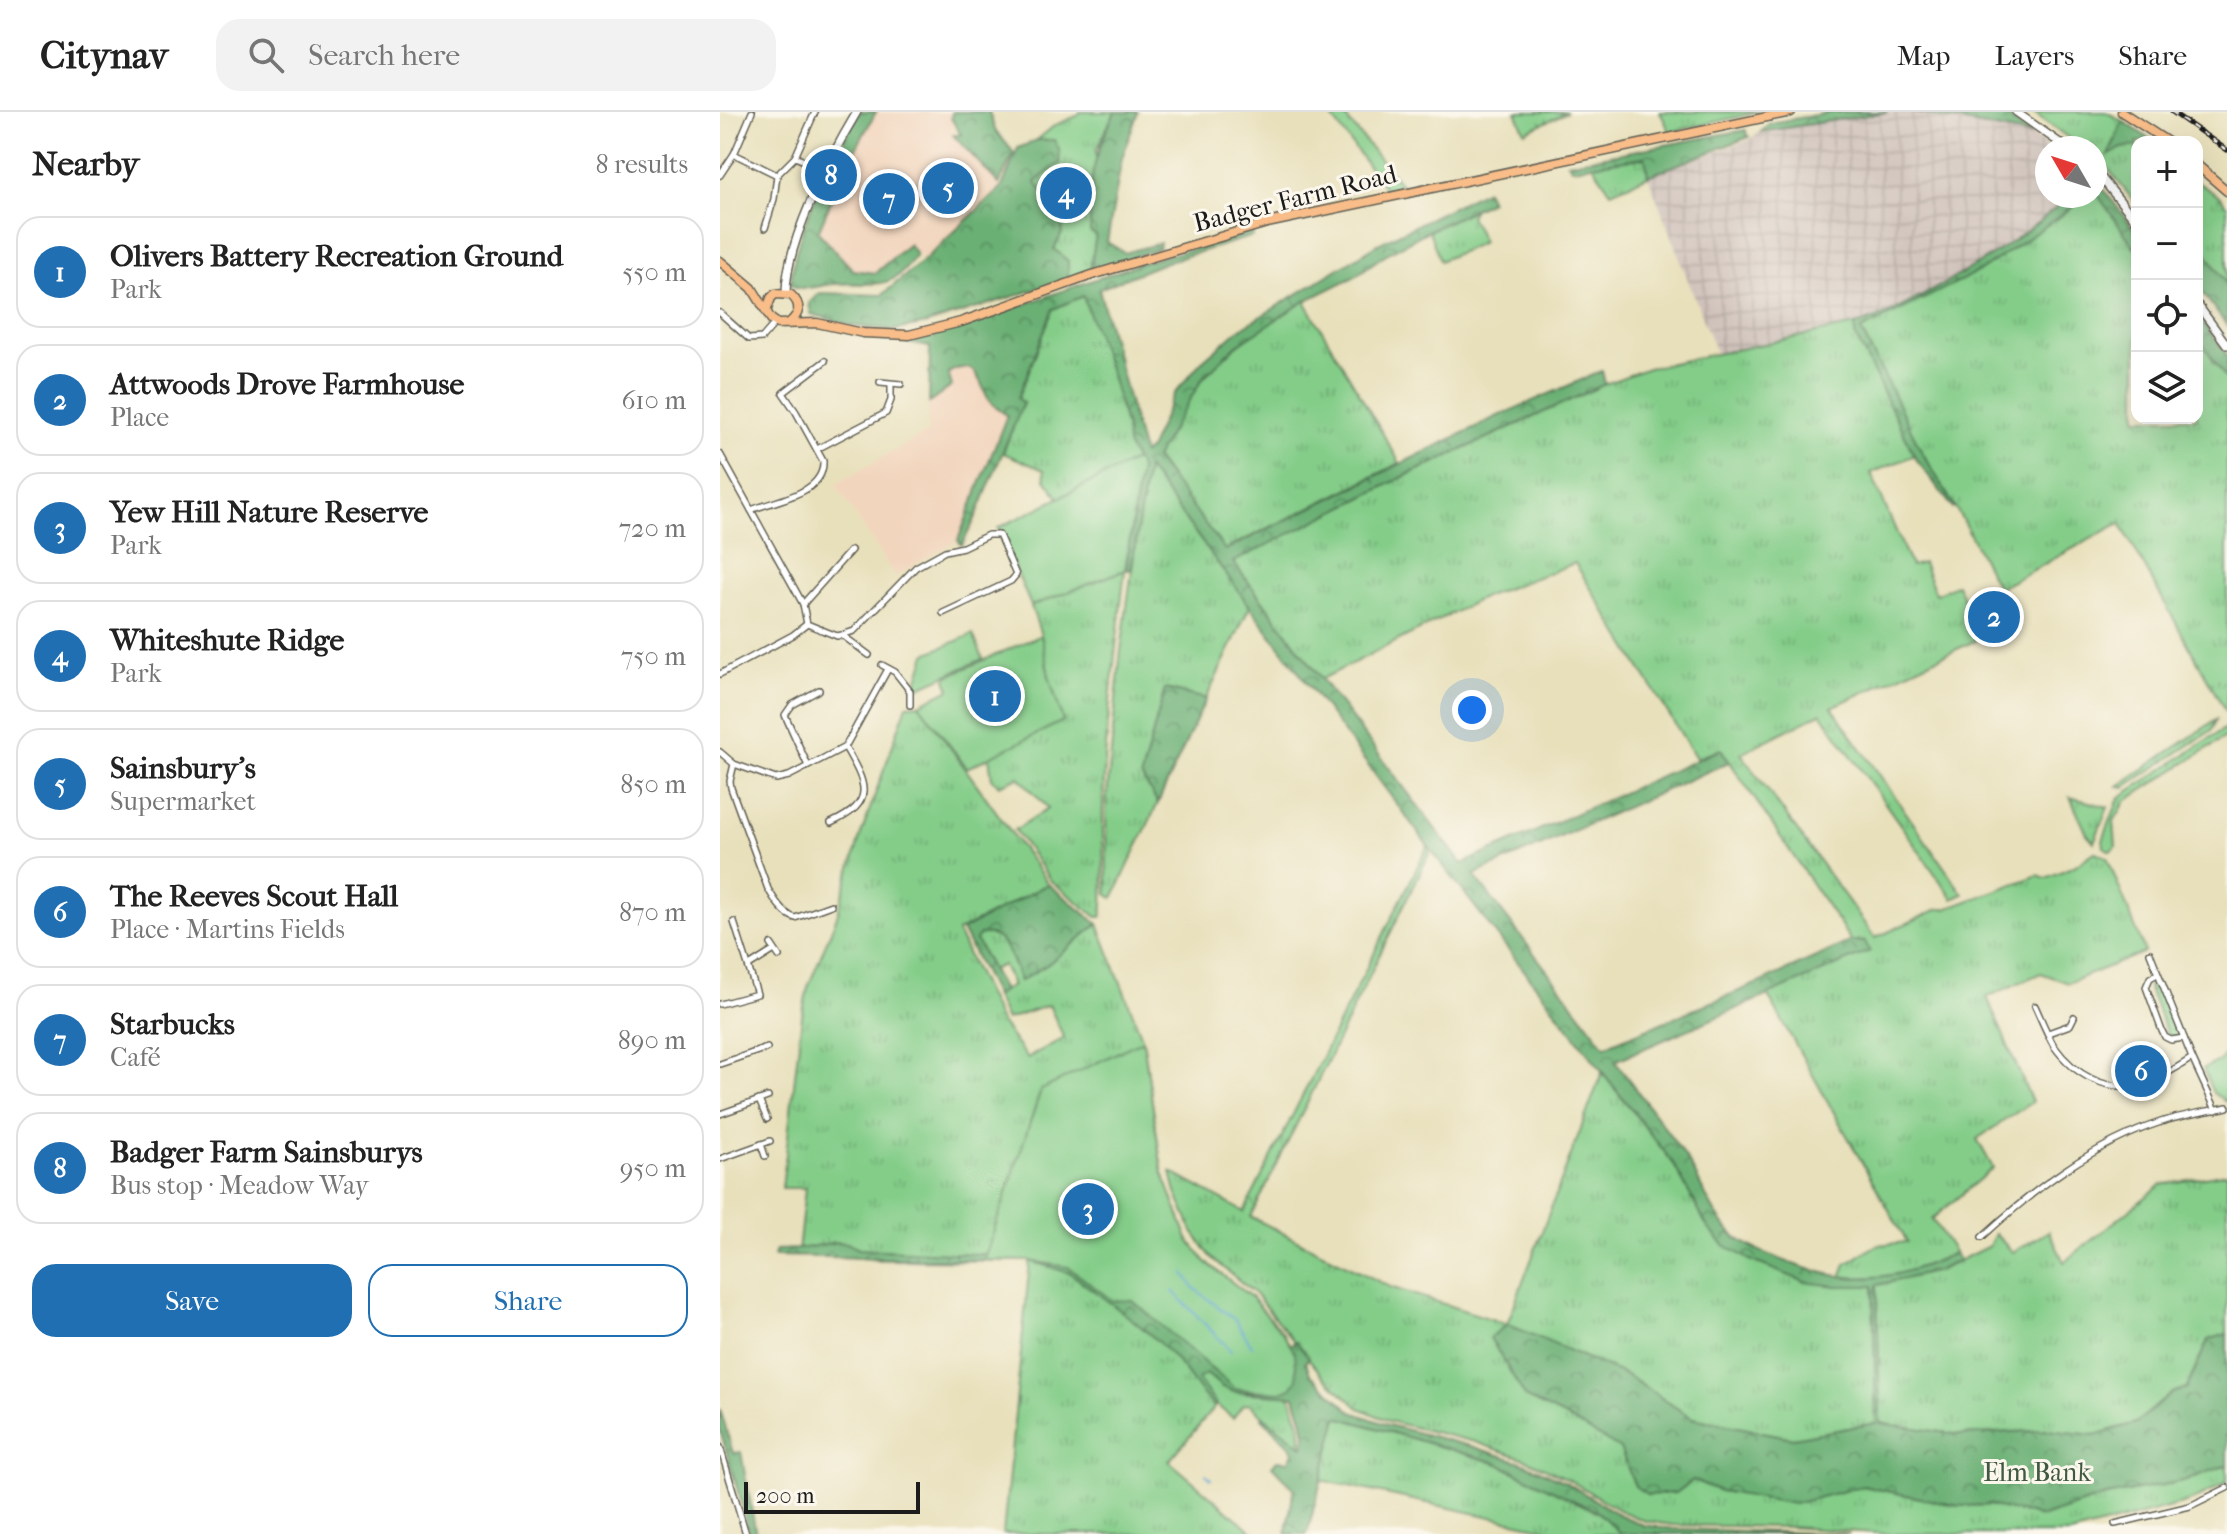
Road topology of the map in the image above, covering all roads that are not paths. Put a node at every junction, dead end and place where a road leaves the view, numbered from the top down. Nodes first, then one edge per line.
1 (752, 112) edge
2 (815, 112) edge
3 (857, 112) edge
4 (1791, 112) edge
5 (2016, 112) edge
6 (2122, 112) edge
7 (2050, 136) edge
8 (2159, 136) edge
9 (734, 154) junction
10 (795, 157) junction
11 (826, 170) junction
12 (2203, 170) edge
13 (720, 175) edge
14 (777, 175) junction
15 (2107, 185) edge
16 (2227, 191) edge
17 (2131, 215) edge
18 (765, 228) dead end
19 (720, 261) edge
20 (752, 288) junction
21 (786, 293) junction
22 (771, 298) junction
23 (798, 304) junction
24 (767, 309) junction
25 (2203, 312) edge
26 (720, 313) edge
27 (775, 323) junction
28 (789, 323) junction
29 (817, 323) junction
30 (2227, 345) edge
31 (825, 361) dead end
32 (880, 382) dead end
33 (891, 384) junction
34 (901, 384) dead end
35 (817, 449) junction
36 (720, 454) edge
37 (751, 510) junction
38 (851, 550) dead end
39 (803, 604) junction
40 (943, 613) dead end
41 (807, 624) junction
42 (842, 635) junction
43 (869, 655) dead end
44 (720, 674) edge
45 (819, 690) dead end
46 (910, 705) dead end
47 (845, 747) junction
48 (720, 752) edge
49 (734, 764) junction
50 (808, 766) junction
51 (831, 823) dead end
52 (831, 905) dead end
53 (734, 922) dead end
54 (771, 944) dead end
55 (2150, 953) dead end
56 (749, 966) junction
57 (2157, 974) junction
58 (720, 1004) edge
59 (2035, 1006) dead end
60 (2074, 1017) dead end
61 (2048, 1033) junction
62 (2184, 1038) junction
63 (767, 1048) dead end
64 (2192, 1058) junction
65 (720, 1064) edge
66 (768, 1097) dead end
67 (759, 1100) junction
68 (2227, 1107) edge
69 (2216, 1110) junction
70 (720, 1114) edge
71 (767, 1119) dead end
72 (770, 1141) dead end
73 (761, 1144) junction
74 (765, 1156) dead end
75 (720, 1159) edge
76 (1982, 1237) dead end
77 (720, 1447) edge
78 (2227, 1488) edge
79 (2115, 1524) dead end
80 (746, 1534) edge

1 - 9 street
2 - 10 street
3 - 11 street
4 - 29 main road, Badger Farm Road
5 - 7 street
6 - 8 main road
9 - 13 street
9 - 14 street
10 - 11 street
10 - 14 street
11 - 21 street
12 - 16 main road
14 - 18 street
15 - 17 street
19 - 20 main road
20 - 22 main road
20 - 24 main road
21 - 22 main road
21 - 23 main road
22 - 24 main road
23 - 28 main road
23 - 29 main road
24 - 27 main road
25 - 30 street
26 - 27 street
27 - 28 main road
28 - 29 main road, Badger Farm Road
31 - 35 street
32 - 33 street
33 - 34 street
33 - 35 street
35 - 37 street
36 - 37 street
37 - 39 street
38 - 39 street
39 - 41 street
40 - 42 street
41 - 42 street
41 - 44 street
42 - 43 street
45 - 50 street
46 - 47 street
47 - 50 street
47 - 51 street
48 - 49 street
49 - 50 street
49 - 52 street
53 - 56 street
54 - 56 street
55 - 57 street
56 - 58 street
57 - 62 street
57 - 62 street
59 - 61 street
60 - 61 street
61 - 64 street
62 - 64 street
63 - 65 street
64 - 69 street
66 - 67 street
67 - 70 street
67 - 71 street
68 - 69 street
69 - 76 street
72 - 73 street
73 - 74 street
73 - 75 street
77 - 80 street
78 - 79 street

